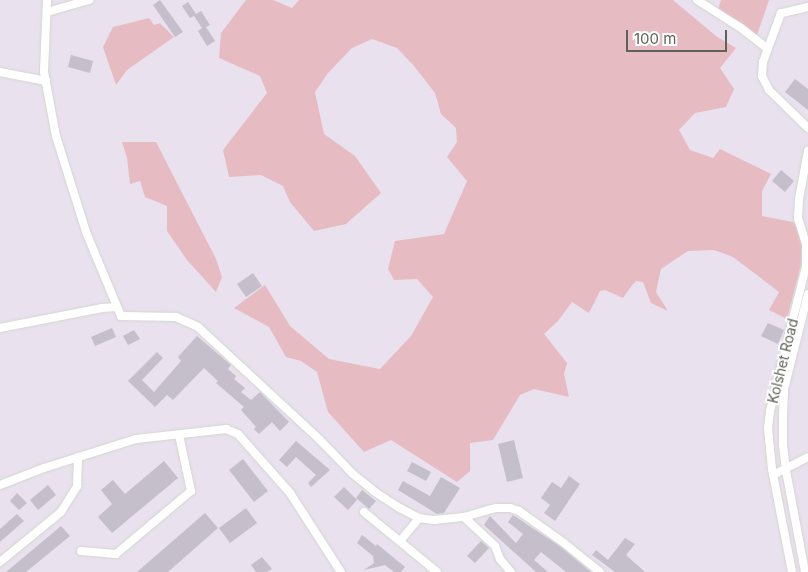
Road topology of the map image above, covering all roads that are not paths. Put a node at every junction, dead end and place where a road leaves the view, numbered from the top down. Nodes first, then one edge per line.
1 (47, 0) edge
2 (89, 0) edge
3 (698, 0) edge
4 (808, 7) edge
5 (46, 12) junction
6 (768, 49) junction
7 (0, 72) edge
8 (46, 81) junction
9 (808, 128) edge
10 (808, 151) edge
11 (808, 256) edge
12 (806, 295) edge
13 (116, 307) junction
14 (0, 328) edge
15 (781, 388) junction
16 (180, 435) junction
17 (78, 457) junction
18 (808, 457) edge
19 (786, 470) junction
20 (773, 475) junction
21 (0, 485) edge
22 (364, 512) dead end
23 (464, 517) junction
24 (419, 518) junction
25 (400, 541) junction
26 (81, 551) dead end
27 (0, 562) edge
28 (341, 572) edge
29 (437, 572) edge
30 (511, 572) edge
31 (600, 572) edge
32 (792, 572) edge
33 (805, 572) edge

1 - 5 street
2 - 5 street
3 - 6 street
4 - 6 street
5 - 8 street
6 - 9 street
7 - 8 street
8 - 13 street
10 - 11 street, Kolshet Road
11 - 12 street, Kolshet Road
12 - 15 street, Kolshet Road
13 - 14 street
13 - 24 street
15 - 19 street, Kolshet Road
15 - 20 street, Kolshet Road
16 - 17 street
16 - 26 street
16 - 28 street
17 - 21 street
17 - 27 street
18 - 19 street
19 - 20 street
19 - 33 street, Kolshet Road
20 - 32 street, Kolshet Road
22 - 25 street
23 - 24 street
23 - 30 street
23 - 31 street
24 - 25 street
25 - 29 street

